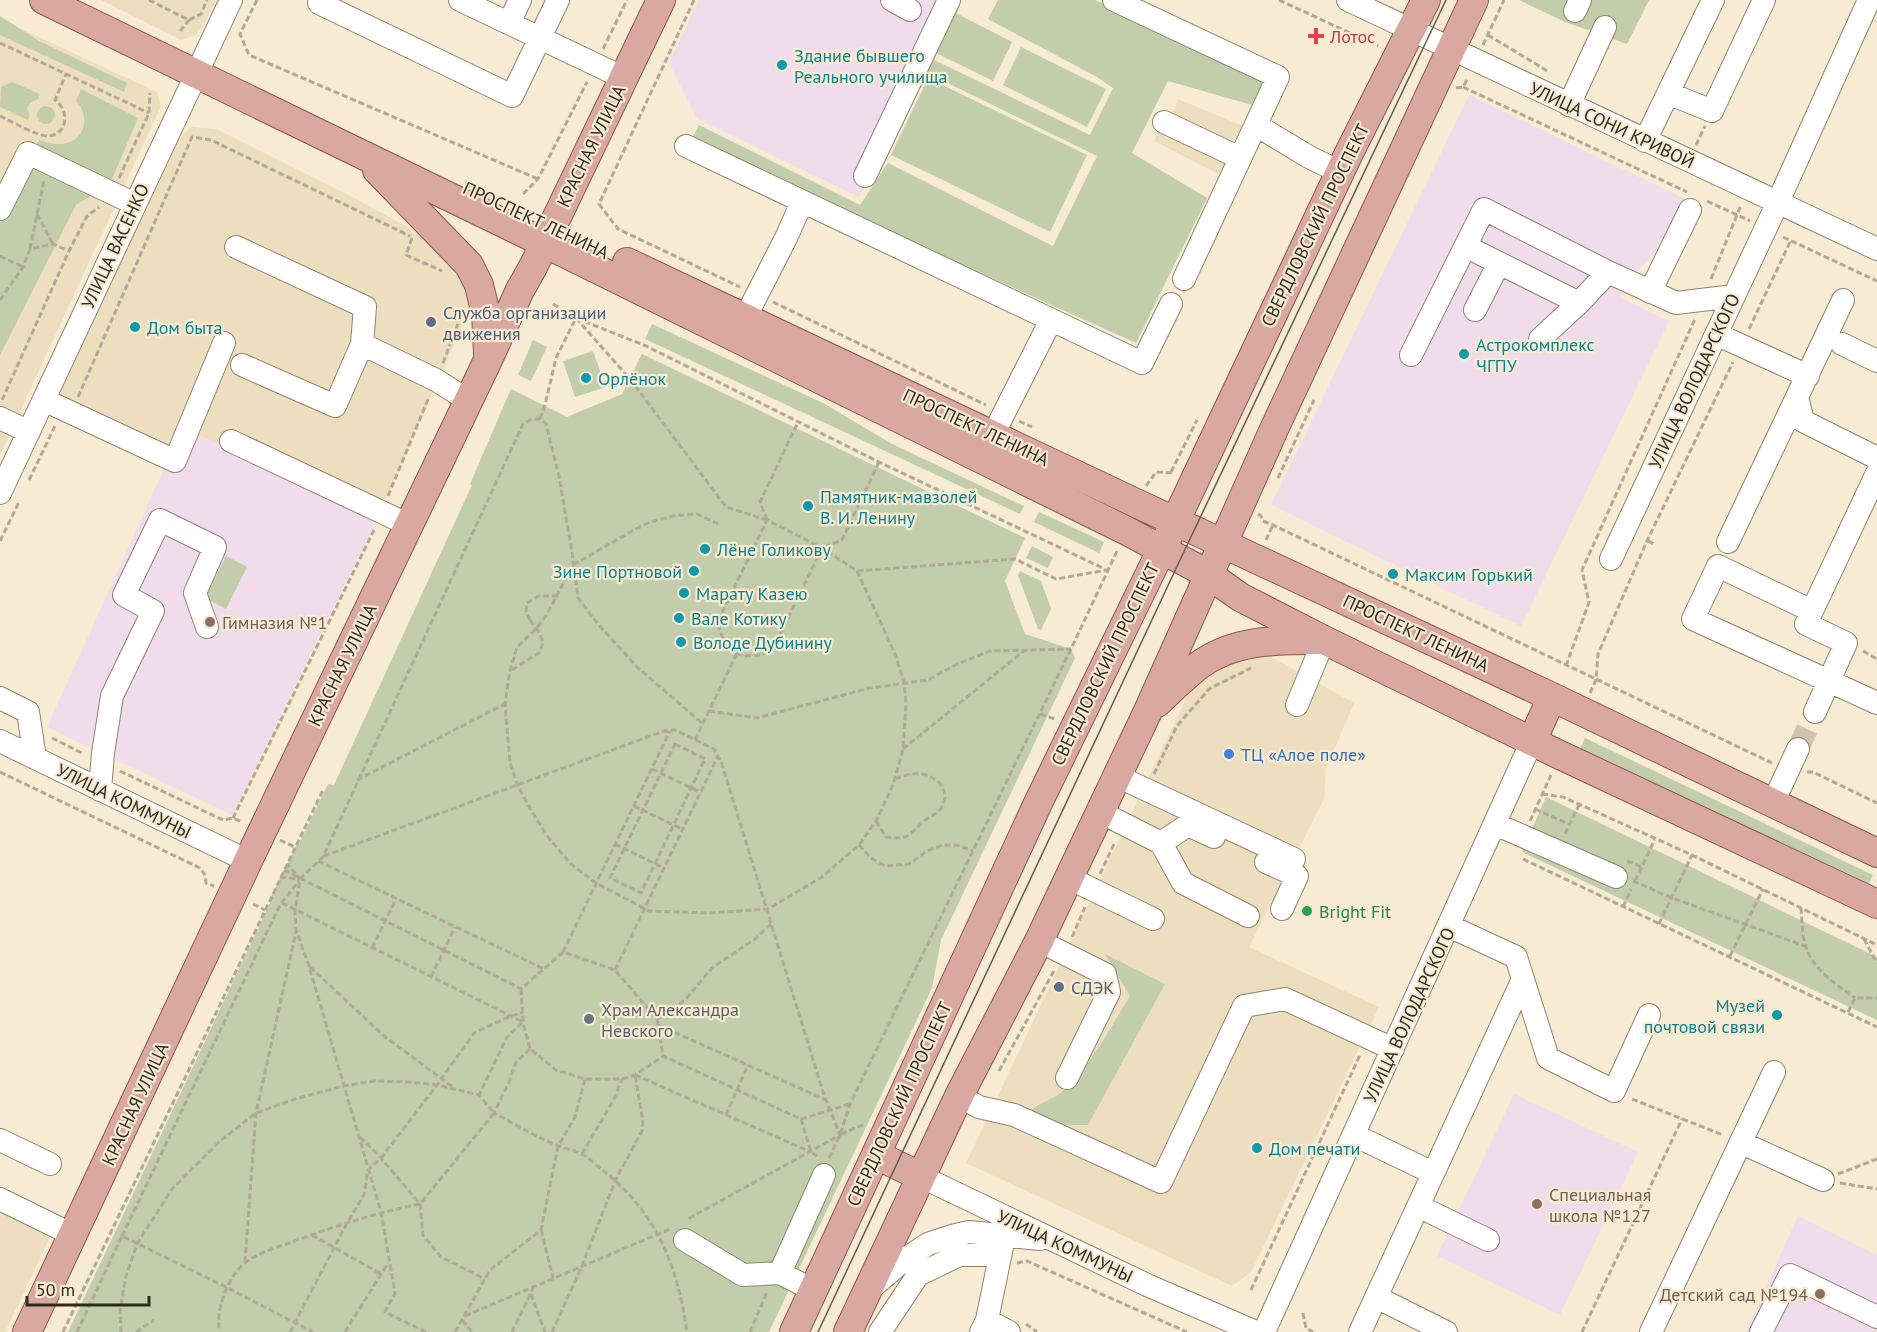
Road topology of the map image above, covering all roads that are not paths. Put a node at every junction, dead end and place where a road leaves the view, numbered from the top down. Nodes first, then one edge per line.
1 (44, 0) edge
2 (75, 0) edge
3 (231, 0) edge
4 (320, 0) edge
5 (460, 0) edge
6 (520, 0) edge
7 (558, 0) edge
8 (661, 0) edge
9 (949, 0) edge
10 (1114, 0) edge
11 (1348, 0) edge
12 (1426, 0) edge
13 (1474, 0) edge
14 (1713, 0) edge
15 (1764, 0) edge
16 (1869, 0) edge
17 (1154, 8) edge
18 (509, 23) junction
19 (1605, 27) dead end
20 (1412, 31) junction
21 (542, 33) junction
22 (1450, 49) junction
23 (199, 68) junction
24 (624, 78) junction
25 (1668, 93) junction
26 (1569, 105) junction
27 (1164, 122) dead end
28 (1256, 124) junction
29 (1645, 141) junction
30 (686, 146) dead end
31 (361, 153) junction
32 (1240, 158) junction
33 (1340, 172) junction
34 (865, 176) dead end
35 (802, 202) junction
36 (1697, 202) road end
37 (1778, 202) junction
38 (135, 204) junction
39 (0, 208) edge
40 (548, 235) junction
41 (1874, 242) edge
42 (236, 247) dead end
43 (1477, 252) dead end
44 (1499, 263) junction
45 (1608, 272) junction
46 (1184, 279) dead end
47 (1650, 292) junction
48 (1734, 296) junction
49 (1843, 300) dead end
50 (1579, 303) junction
51 (1171, 304) dead end
52 (751, 306) junction
53 (1475, 310) dead end
54 (1050, 320) junction
55 (1716, 334) junction
56 (1540, 339) dead end
57 (224, 343) dead end
58 (362, 344) junction
59 (1842, 344) dead end
60 (1411, 355) dead end
61 (488, 360) junction
62 (1877, 361) edge
63 (242, 365) dead end
64 (1808, 376) junction
65 (1797, 398) junction
66 (469, 400) junction
67 (53, 404) junction
68 (0, 418) edge
69 (998, 424) junction
70 (29, 432) junction
71 (231, 441) dead end
72 (1877, 458) edge
73 (1877, 473) edge
74 (10, 497) edge
75 (1175, 522) junction
76 (409, 525) junction
77 (1728, 542) dead end
78 (1222, 543) junction
79 (1161, 550) junction
80 (1611, 559) dead end
81 (1208, 574) junction
82 (1812, 611) junction
83 (207, 627) dead end
84 (1324, 640) junction
85 (1830, 681) junction
86 (1552, 697) junction
87 (0, 698) edge
88 (1877, 703) edge
89 (1297, 705) dead end
90 (1149, 711) junction
91 (1815, 712) tunnel mouth
92 (0, 741) edge
93 (1532, 741) junction
94 (35, 758) junction
95 (1793, 760) tunnel mouth
96 (1117, 776) junction
97 (100, 790) junction
98 (1773, 803) junction
99 (1100, 812) junction
100 (1495, 824) junction
101 (1161, 843) junction
102 (1877, 853) edge
103 (1294, 859) dead end
104 (248, 861) junction
105 (1068, 878) junction
106 (1626, 879) road end
107 (1874, 901) edge
108 (1282, 909) dead end
109 (1248, 916) dead end
110 (1153, 919) dead end
111 (1449, 926) junction
112 (1039, 941) junction
113 (1523, 979) junction
114 (1650, 1014) dead end
115 (1393, 1049) junction
116 (1774, 1072) dead end
117 (1067, 1078) dead end
118 (959, 1096) junction
119 (1354, 1135) junction
120 (0, 1140) edge
121 (1742, 1143) junction
122 (876, 1155) junction
123 (50, 1164) dead end
124 (823, 1165) road end
125 (1433, 1173) junction
126 (920, 1176) junction
127 (1823, 1180) road end
128 (0, 1199) edge
129 (1418, 1206) junction
130 (74, 1235) junction
131 (685, 1240) dead end
132 (1054, 1240) junction
133 (1488, 1240) dead end
134 (1006, 1254) junction
135 (777, 1274) junction
136 (813, 1290) junction
137 (868, 1291) junction
138 (1376, 1297) junction
139 (1877, 1317) edge
140 (1877, 1322) edge
141 (1014, 1325) edge
142 (984, 1326) edge
143 (27, 1332) edge
144 (794, 1332) edge
145 (848, 1332) edge
146 (880, 1332) edge
147 (1256, 1332) edge
148 (1264, 1332) edge
149 (1360, 1332) edge
150 (1446, 1332) edge
151 (1651, 1332) edge
152 (1761, 1332) edge
153 (1871, 1332) edge

1 - 23 main road, ПРОСПЕКТ ЛЕНИНА
2 - 23 main road, ПРОСПЕКТ ЛЕНИНА
3 - 23 street, УЛИЦА ВАСЕНКО
4 - 21 street
5 - 18 street
6 - 18 street
7 - 21 street
8 - 24 main road, КРАСНАЯ УЛИЦА
9 - 34 street
10 - 17 street
11 - 20 street, УЛИЦА СОНИ КРИВОЙ
12 - 20 main road, СВЕРДЛОВСКИЙ ПРОСПЕКТ
13 - 22 main road
14 - 25 street
15 - 25 street
16 - 37 street, УЛИЦА ВОЛОДАРСКОГО
17 - 28 street
18 - 21 street
19 - 26 street
20 - 22 street, УЛИЦА СОНИ КРИВОЙ
20 - 33 main road, СВЕРДЛОВСКИЙ ПРОСПЕКТ
21 - 24 street
22 - 26 street, УЛИЦА СОНИ КРИВОЙ
22 - 78 main road
23 - 31 main road, ПРОСПЕКТ ЛЕНИНА
23 - 38 street, УЛИЦА ВАСЕНКО
23 - 40 main road, ПРОСПЕКТ ЛЕНИНА
24 - 40 main road, КРАСНАЯ УЛИЦА
25 - 29 street
26 - 29 street, УЛИЦА СОНИ КРИВОЙ
27 - 32 street
28 - 32 street
28 - 33 street
29 - 37 street, УЛИЦА СОНИ КРИВОЙ
30 - 35 street
31 - 40 main road, ПРОСПЕКТ ЛЕНИНА
31 - 61 main road
32 - 46 street
33 - 75 main road, СВЕРДЛОВСКИЙ ПРОСПЕКТ
35 - 52 street
35 - 54 street
36 - 47 street
37 - 41 street, УЛИЦА СОНИ КРИВОЙ
37 - 48 street, УЛИЦА ВОЛОДАРСКОГО
38 - 39 street
38 - 67 street, УЛИЦА ВАСЕНКО
40 - 52 main road, ПРОСПЕКТ ЛЕНИНА
40 - 61 main road, КРАСНАЯ УЛИЦА
40 - 79 main road, ПРОСПЕКТ ЛЕНИНА
42 - 58 street
43 - 44 street
44 - 50 street
44 - 53 street
45 - 47 street
45 - 50 street
45 - 60 street
47 - 48 street
48 - 55 street, УЛИЦА ВОЛОДАРСКОГО
49 - 64 street
50 - 56 street
51 - 54 street
52 - 69 main road, ПРОСПЕКТ ЛЕНИНА
54 - 69 street
55 - 64 street
55 - 80 street, УЛИЦА ВОЛОДАРСКОГО
57 - 67 street
58 - 63 street
58 - 66 street
59 - 62 street
61 - 66 main road, КРАСНАЯ УЛИЦА
64 - 65 street
65 - 72 street
65 - 77 street
66 - 76 main road, КРАСНАЯ УЛИЦА
67 - 70 street, УЛИЦА ВАСЕНКО
68 - 70 street
69 - 75 main road, ПРОСПЕКТ ЛЕНИНА
70 - 74 street, УЛИЦА ВАСЕНКО
71 - 76 street
73 - 82 street
75 - 78 main road, ПРОСПЕКТ ЛЕНИНА
75 - 79 main road, СВЕРДЛОВСКИЙ ПРОСПЕКТ
76 - 104 main road, КРАСНАЯ УЛИЦА
78 - 81 main road
78 - 86 main road, ПРОСПЕКТ ЛЕНИНА
79 - 81 main road, ПРОСПЕКТ ЛЕНИНА
79 - 122 main road, СВЕРДЛОВСКИЙ ПРОСПЕКТ
81 - 84 main road, ПРОСПЕКТ ЛЕНИНА
81 - 90 main road
82 - 85 street
82 - 85 street
83 - 97 street
84 - 89 street
84 - 90 main road
84 - 93 main road, ПРОСПЕКТ ЛЕНИНА
85 - 88 street
85 - 91 street
86 - 93 main road, УЛИЦА ВОЛОДАРСКОГО
86 - 98 main road, ПРОСПЕКТ ЛЕНИНА
87 - 94 street
90 - 96 main road
92 - 94 street, УЛИЦА КОММУНЫ
93 - 100 street, УЛИЦА ВОЛОДАРСКОГО
93 - 107 main road, ПРОСПЕКТ ЛЕНИНА
94 - 97 street, УЛИЦА КОММУНЫ
95 - 98 street
96 - 99 main road
96 - 103 street
97 - 104 street, УЛИЦА КОММУНЫ
98 - 102 main road, ПРОСПЕКТ ЛЕНИНА
99 - 101 street
99 - 105 main road
100 - 106 street
100 - 111 street, УЛИЦА ВОЛОДАРСКОГО
101 - 108 street
101 - 109 street
104 - 130 main road, КРАСНАЯ УЛИЦА
105 - 110 street
105 - 112 main road
111 - 113 street
111 - 115 street, УЛИЦА ВОЛОДАРСКОГО
112 - 117 street
112 - 118 main road
113 - 114 street
113 - 125 street
115 - 118 street
115 - 119 street, УЛИЦА ВОЛОДАРСКОГО
116 - 121 street
118 - 126 main road
119 - 125 street
119 - 148 street, УЛИЦА ВОЛОДАРСКОГО
120 - 123 street
121 - 127 street
121 - 151 street
122 - 126 main road, УЛИЦА КОММУНЫ
122 - 136 main road, СВЕРДЛОВСКИЙ ПРОСПЕКТ
124 - 135 street
125 - 129 street
126 - 132 street, УЛИЦА КОММУНЫ
126 - 137 main road
128 - 130 street
129 - 133 street
129 - 138 street
130 - 143 main road, КРАСНАЯ УЛИЦА
131 - 135 street
132 - 134 street
132 - 147 street, УЛИЦА КОММУНЫ
134 - 137 street
134 - 142 street
134 - 146 street
135 - 136 street
136 - 144 main road, СВЕРДЛОВСКИЙ ПРОСПЕКТ
137 - 145 main road
138 - 149 street
138 - 150 street
139 - 152 street
140 - 153 street
141 - 142 street

